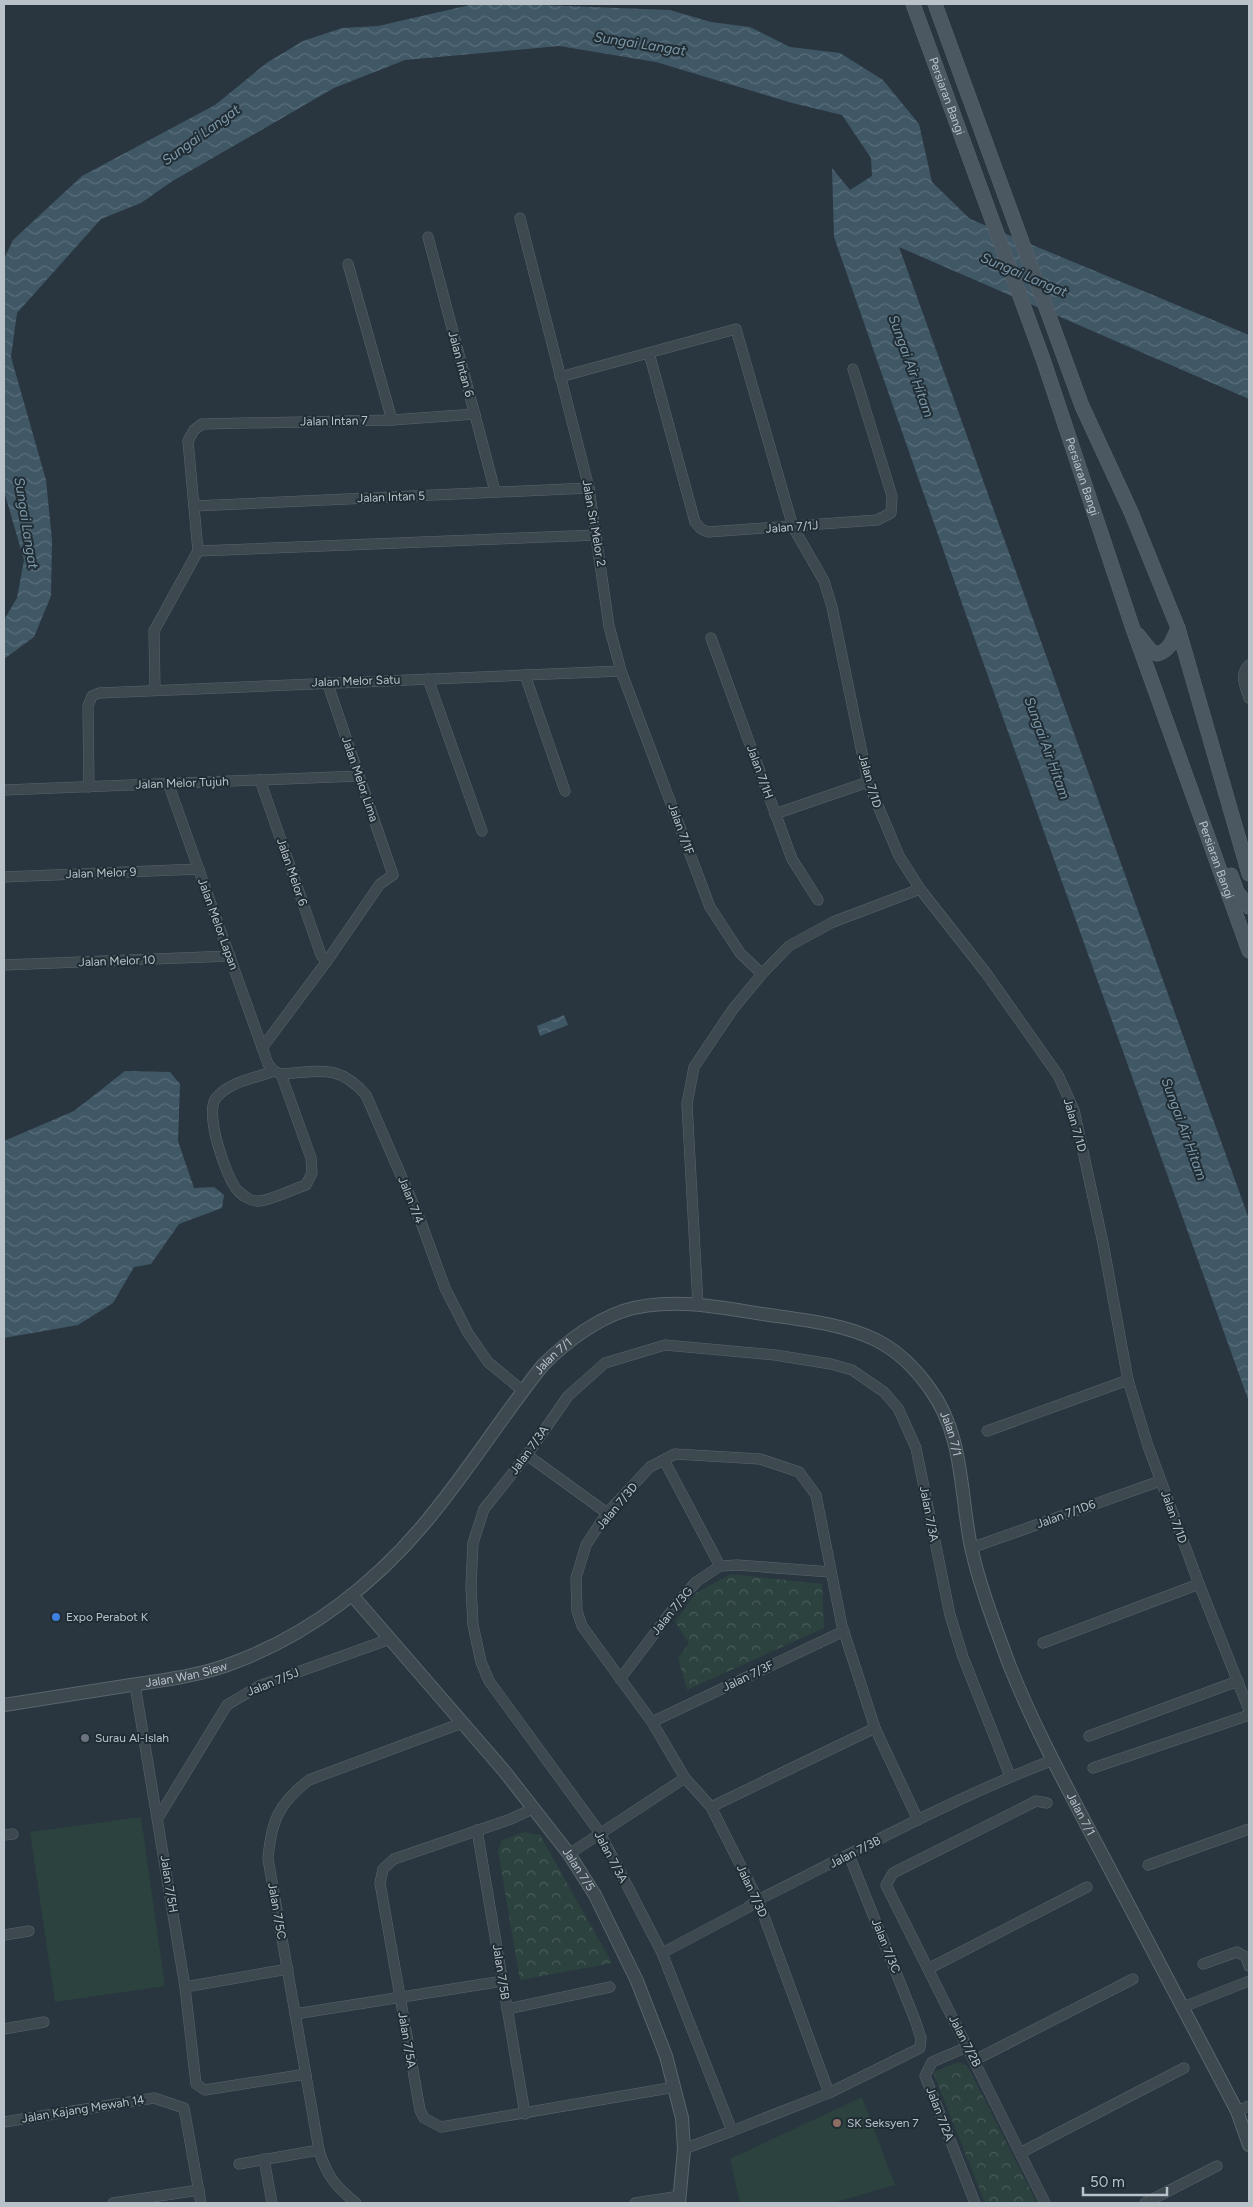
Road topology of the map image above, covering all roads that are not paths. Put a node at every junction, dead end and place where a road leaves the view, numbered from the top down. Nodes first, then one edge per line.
1 (913, 4) edge
2 (935, 4) edge
3 (520, 218) dead end
4 (428, 237) dead end
5 (348, 264) dead end
6 (649, 353) junction
7 (853, 369) dead end
8 (560, 377) junction
9 (475, 414) junction
10 (392, 420) junction
11 (589, 488) junction
12 (495, 491) junction
13 (194, 506) junction
14 (793, 527) junction
15 (597, 535) junction
16 (198, 551) junction
17 (1132, 626) junction
18 (1178, 628) junction
19 (711, 638) dead end
20 (1249, 665) edge
21 (622, 671) junction
22 (525, 675) junction
23 (428, 678) junction
24 (327, 682) junction
25 (155, 689) junction
26 (1154, 690) junction
27 (1249, 698) edge
28 (359, 776) junction
29 (260, 780) junction
30 (868, 782) junction
31 (168, 783) junction
32 (89, 787) junction
33 (4, 790) edge
34 (565, 790) dead end
35 (776, 814) junction
36 (482, 832) dead end
37 (1245, 858) edge
38 (199, 869) junction
39 (1249, 874) edge
40 (4, 877) edge
41 (920, 889) junction
42 (818, 900) dead end
43 (1249, 907) edge
44 (1249, 951) edge
45 (230, 956) junction
46 (327, 961) junction
47 (4, 965) edge
48 (762, 974) junction
49 (262, 1048) junction
50 (274, 1070) junction
51 (698, 1305) junction
52 (1128, 1380) junction
53 (522, 1391) junction
54 (986, 1431) dead end
55 (527, 1455) junction
56 (664, 1460) junction
57 (1160, 1481) junction
58 (607, 1513) junction
59 (972, 1548) junction
60 (720, 1566) junction
61 (830, 1572) junction
62 (1198, 1584) junction
63 (352, 1595) junction
64 (844, 1630) junction
65 (390, 1639) junction
66 (1043, 1643) dead end
67 (620, 1679) junction
68 (1238, 1681) junction
69 (135, 1685) junction
70 (4, 1705) edge
71 (1249, 1710) edge
72 (1249, 1715) edge
73 (652, 1722) junction
74 (462, 1723) junction
75 (875, 1728) junction
76 (1089, 1736) dead end
77 (1053, 1760) junction
78 (1093, 1768) dead end
79 (1010, 1776) junction
80 (685, 1778) junction
81 (1047, 1803) dead end
82 (711, 1807) junction
83 (534, 1808) junction
84 (158, 1818) junction
85 (918, 1820) junction
86 (1249, 1829) edge
87 (477, 1830) junction
88 (600, 1834) junction
89 (569, 1854) junction
90 (849, 1855) junction
91 (1148, 1865) dead end
92 (1087, 1887) dead end
93 (758, 1900) junction
94 (29, 1931) dead end
95 (4, 1935) edge
96 (662, 1953) junction
97 (1203, 1964) dead end
98 (1249, 1966) edge
99 (288, 1969) junction
100 (928, 1969) junction
101 (1133, 1979) dead end
102 (503, 1981) junction
103 (1249, 1981) edge
104 (185, 1987) junction
105 (610, 1987) dead end
106 (400, 1997) junction
107 (1183, 2007) junction
108 (507, 2009) junction
109 (295, 2014) junction
110 (44, 2022) dead end
111 (4, 2029) edge
112 (968, 2047) junction
113 (975, 2060) junction
114 (1184, 2068) dead end
115 (306, 2074) junction
116 (675, 2087) junction
117 (829, 2093) junction
118 (1249, 2106) edge
119 (1237, 2111) junction
120 (525, 2114) junction
121 (4, 2122) edge
122 (732, 2130) junction
123 (1249, 2145) edge
124 (684, 2149) junction
125 (319, 2150) junction
126 (1020, 2153) junction
127 (264, 2159) junction
128 (239, 2164) dead end
129 (1217, 2166) dead end
130 (199, 2190) junction
131 (680, 2199) edge
132 (113, 2203) edge
133 (201, 2203) edge
134 (272, 2203) edge
135 (356, 2203) edge
136 (635, 2203) edge
137 (975, 2203) edge
138 (1045, 2203) edge
139 (1145, 2203) edge

1 - 17 main road, Persiaran Bangi
2 - 18 main road, Persiaran Bangi
3 - 8 street, Jalan Sri Melor 2
4 - 9 street, Jalan Intan 6
5 - 10 street
6 - 8 street
6 - 14 street, Jalan 7/1J
6 - 14 street, Jalan 7/1D
7 - 14 street, Jalan 7/1J
8 - 11 street, Jalan Sri Melor 2
9 - 10 street, Jalan Intan 7
9 - 12 street, Jalan Intan 6
10 - 13 street, Jalan Intan 7
11 - 12 street, Jalan Intan 5
11 - 15 street, Jalan Sri Melor 2
12 - 13 street, Jalan Intan 5
13 - 16 street
14 - 30 street, Jalan 7/1D
15 - 16 street
15 - 21 street, Jalan Sri Melor 2
16 - 25 street
17 - 18 main road
17 - 26 main road, Persiaran Bangi
18 - 37 main road, Persiaran Bangi
19 - 35 street, Jalan 7/1H
20 - 27 street
21 - 22 street, Jalan Melor Satu
21 - 48 street, Jalan 7/1F
22 - 23 street, Jalan Melor Satu
22 - 34 street
23 - 24 street, Jalan Melor Satu
23 - 36 street
24 - 25 street, Jalan Melor Satu
24 - 28 street, Jalan Melor Lima
25 - 32 street, Jalan Melor Satu
26 - 43 main road
26 - 44 main road, Persiaran Bangi
28 - 29 street, Jalan Melor Tujuh
28 - 46 street, Jalan Melor Lima
29 - 31 street, Jalan Melor Tujuh
29 - 46 street, Jalan Melor 6
30 - 35 street
30 - 41 street, Jalan 7/1D
31 - 32 street, Jalan Melor Tujuh
31 - 38 street, Jalan Melor Lapan
32 - 33 street, Jalan Melor Tujuh
35 - 42 street, Jalan 7/1H
37 - 39 main road, Persiaran Bangi
38 - 40 street, Jalan Melor 9
38 - 45 street, Jalan Melor Lapan
41 - 48 street
41 - 52 street, Jalan 7/1D
45 - 47 street, Jalan Melor 10
45 - 49 street, Jalan Melor Lapan
46 - 49 street
48 - 51 street
49 - 50 street, Jalan Melor Lapan
50 - 50 street, Jalan Melor Lapan
50 - 53 street, Jalan 7/4
51 - 53 street, Jalan 7/1
51 - 59 street, Jalan 7/1
52 - 54 street
52 - 57 street, Jalan 7/1D
53 - 63 street, Jalan 7/1
55 - 58 street
55 - 79 street, Jalan 7/3A
55 - 88 street, Jalan 7/3A
56 - 58 street, Jalan 7/3D
56 - 60 street
56 - 61 street, Jalan 7/3D
57 - 59 street, Jalan 7/1D6
57 - 62 street, Jalan 7/1D
58 - 67 street, Jalan 7/3D
59 - 77 street, Jalan 7/1
60 - 61 street
60 - 67 street, Jalan 7/3G
61 - 64 street, Jalan 7/3D
62 - 66 street
62 - 68 street, Jalan 7/1D
63 - 65 street, Jalan 7/5
63 - 69 street, Jalan Wan Siew
64 - 73 street, Jalan 7/3F
64 - 75 street, Jalan 7/3D
65 - 74 street, Jalan 7/5
65 - 84 street, Jalan 7/5J
67 - 73 street, Jalan 7/3D
68 - 71 street, Jalan 7/1D
68 - 76 street
69 - 70 street, Jalan Wan Siew
69 - 84 street, Jalan 7/5H
72 - 78 street
73 - 80 street, Jalan 7/3D
74 - 83 street, Jalan 7/5
74 - 99 street, Jalan 7/5C
75 - 82 street
75 - 85 street, Jalan 7/3D
77 - 79 street, Jalan 7/3B
77 - 107 street, Jalan 7/1
79 - 85 street, Jalan 7/3B
80 - 82 street, Jalan 7/3D
80 - 88 street
81 - 100 street, Jalan 7/2B
82 - 93 street, Jalan 7/3D
83 - 87 street, Jalan 7/5A
83 - 89 street, Jalan 7/5
84 - 104 street, Jalan 7/5H
85 - 90 street, Jalan 7/3B
86 - 91 street
87 - 102 street, Jalan 7/5B
87 - 106 street, Jalan 7/5A
88 - 89 street
88 - 96 street, Jalan 7/3A
89 - 116 street, Jalan 7/5
90 - 93 street, Jalan 7/3B
90 - 117 street, Jalan 7/3C
92 - 100 street
93 - 96 street, Jalan 7/3B
93 - 117 street, Jalan 7/3D
94 - 95 street
96 - 122 street, Jalan 7/3A
97 - 98 street
99 - 104 street
99 - 109 street, Jalan 7/5C
100 - 112 street, Jalan 7/2B
101 - 113 street
102 - 106 street
102 - 108 street, Jalan 7/5B
103 - 107 street
104 - 115 street, Jalan 7/5H
105 - 108 street
106 - 109 street
106 - 120 street, Jalan 7/5A
107 - 119 street, Jalan 7/1
108 - 120 street, Jalan 7/5B
109 - 115 street, Jalan 7/5C
110 - 111 street
112 - 113 street, Jalan 7/2B
112 - 137 street, Jalan 7/2A
113 - 126 street, Jalan 7/2B
114 - 126 street
115 - 125 street, Jalan 7/5C
116 - 120 street, Jalan 7/5A
116 - 124 street, Jalan 7/5
117 - 122 street
118 - 119 street
119 - 123 street, Jalan 7/1
121 - 130 street, Jalan Kajang Mewah 14
122 - 124 street
124 - 131 street, Jalan 7/5
125 - 127 street
125 - 135 street, Jalan 7/5C
126 - 138 street, Jalan 7/2B
127 - 128 street
127 - 134 street
129 - 139 street
130 - 132 street
130 - 133 street, Jalan Kajang Mewah 14
131 - 136 street

